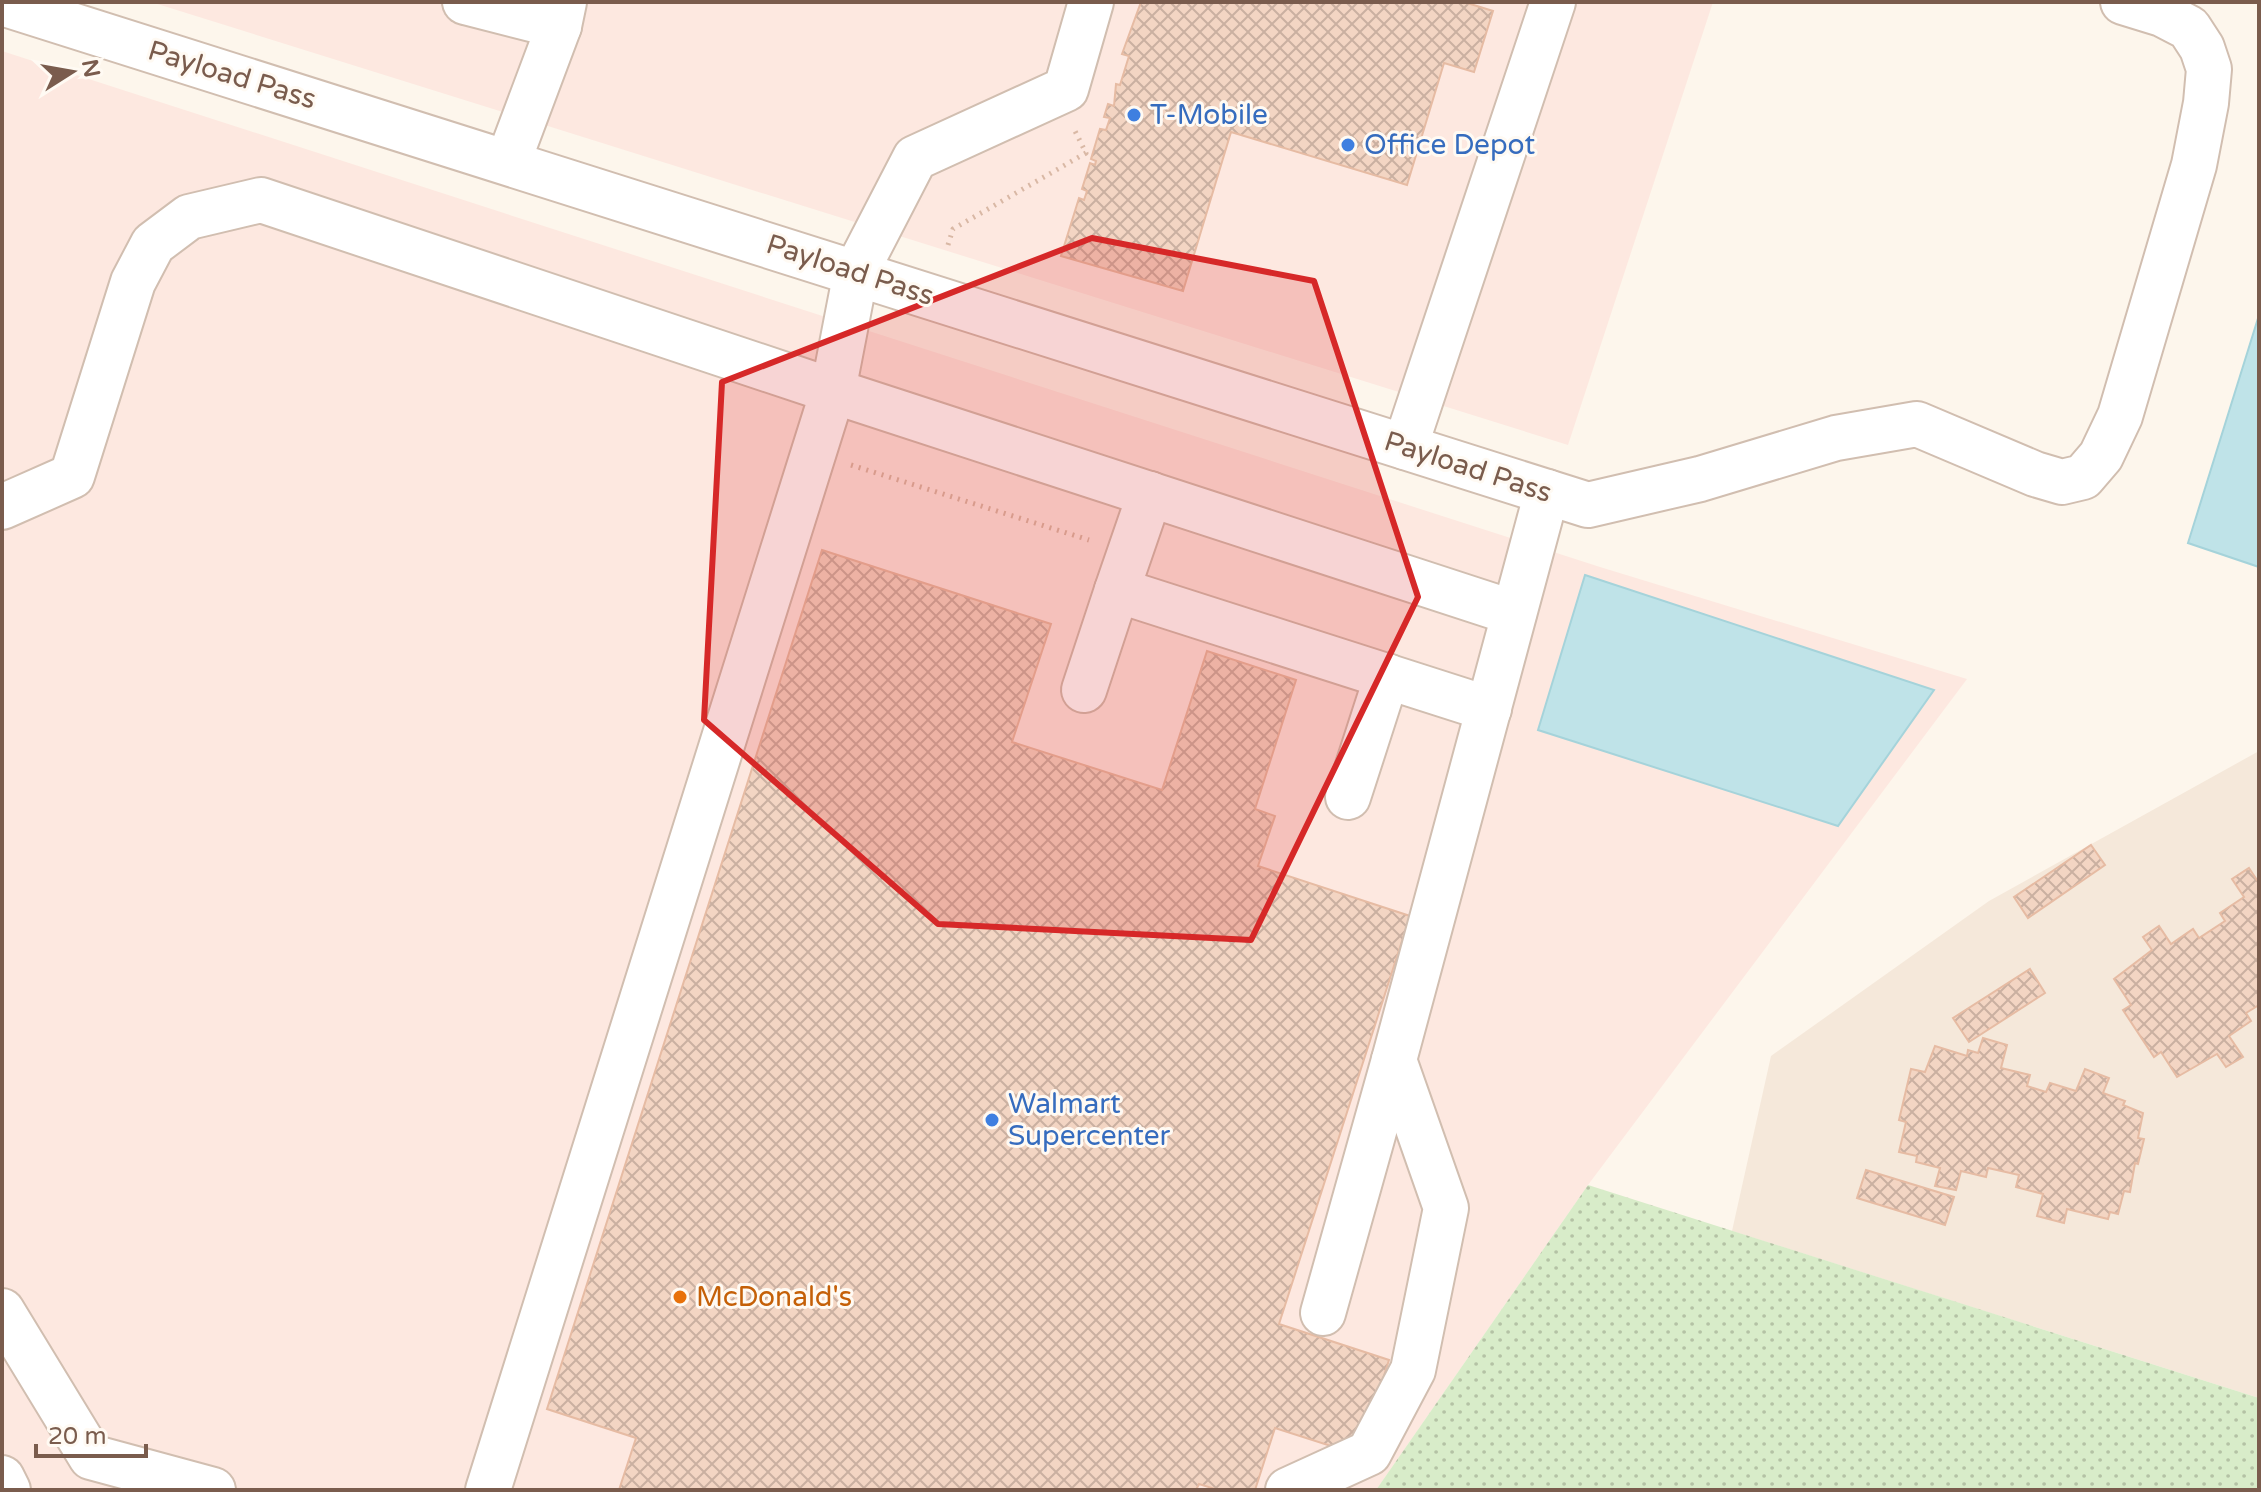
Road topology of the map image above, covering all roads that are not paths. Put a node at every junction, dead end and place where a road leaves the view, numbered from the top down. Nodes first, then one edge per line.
1 (465, 2) edge
2 (1091, 2) edge
3 (1553, 2) edge
4 (2123, 2) edge
5 (2, 3) edge
6 (561, 14) edge
7 (508, 162) junction
8 (856, 272) junction
9 (833, 391) junction
10 (1405, 447) junction
11 (1547, 492) junction
12 (1150, 494) junction
13 (2, 507) edge
14 (1117, 590) junction
15 (1514, 613) junction
16 (1387, 676) junction
17 (1084, 690) dead end
18 (1489, 709) junction
19 (1348, 797) dead end
20 (1394, 1060) junction
21 (2, 1311) edge
22 (1323, 1313) dead end
23 (2, 1478) edge
24 (8, 1490) edge
25 (213, 1490) edge
26 (488, 1490) edge
27 (1288, 1490) edge

1 - 6 street
2 - 8 street
3 - 10 street
4 - 11 street, Payload Pass
5 - 7 street, Payload Pass
6 - 7 street
7 - 8 street, Payload Pass
8 - 9 street
8 - 10 street, Payload Pass
9 - 12 street
9 - 13 street
9 - 26 street
10 - 11 street, Payload Pass
11 - 15 street
12 - 14 street
12 - 15 street
14 - 16 street
14 - 17 street
15 - 18 street
16 - 18 street
16 - 19 street
18 - 20 street
20 - 22 street
20 - 27 street
21 - 25 street
23 - 24 street

